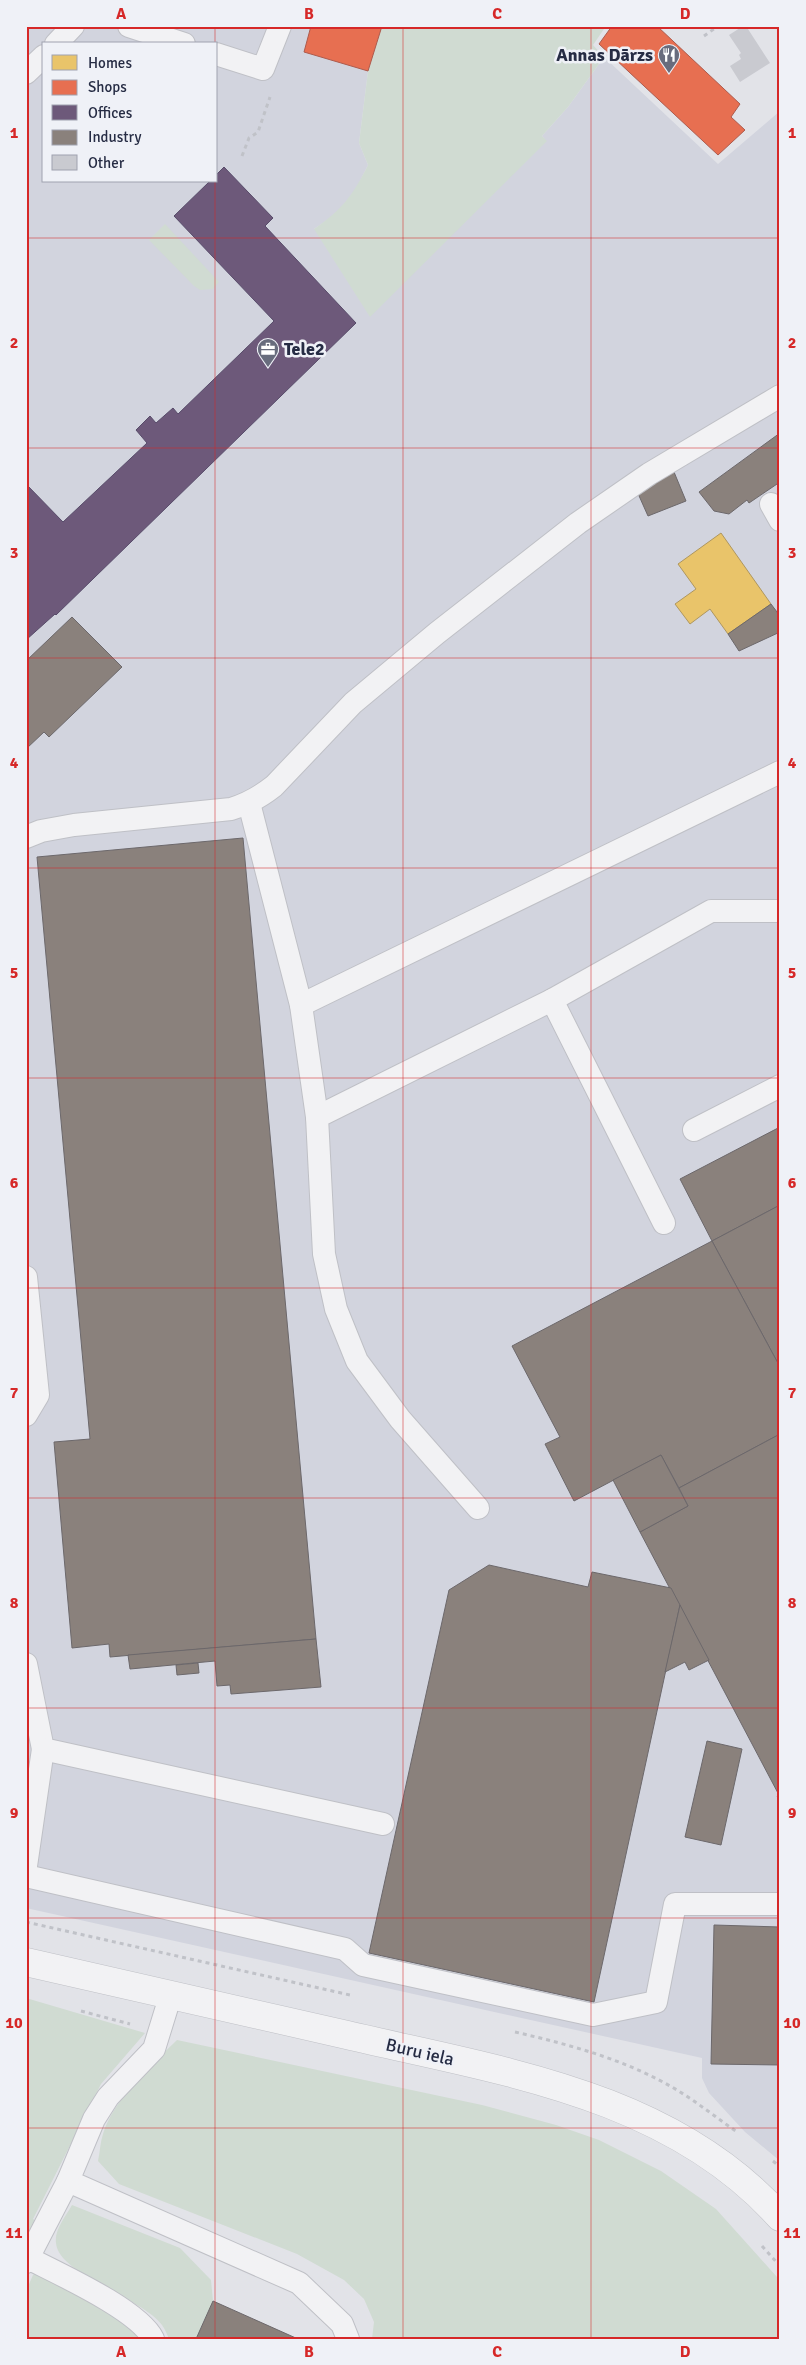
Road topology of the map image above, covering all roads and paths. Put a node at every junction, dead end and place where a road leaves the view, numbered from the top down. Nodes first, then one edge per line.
1 (73, 26) edge
2 (129, 26) edge
3 (280, 26) edge
4 (718, 26) edge
5 (704, 36) dead end
6 (58, 42) edge
7 (178, 42) edge
8 (218, 55) edge
9 (42, 58) edge
10 (263, 69) junction
11 (26, 73) edge
12 (242, 156) dead end
13 (780, 396) edge
14 (780, 772) edge
15 (250, 803) junction
16 (26, 837) edge
17 (780, 911) edge
18 (552, 1000) junction
19 (301, 1005) junction
20 (780, 1086) edge
21 (318, 1117) junction
22 (694, 1130) dead end
23 (664, 1223) dead end
24 (26, 1277) edge
25 (26, 1415) edge
26 (478, 1508) dead end
27 (26, 1664) edge
28 (43, 1749) junction
29 (383, 1824) dead end
30 (26, 1866) edge
31 (26, 1876) edge
32 (780, 1904) edge
33 (26, 1962) edge
34 (171, 1994) junction
35 (76, 2009) dead end
36 (161, 2027) junction
37 (68, 2181) junction
38 (780, 2217) edge
39 (759, 2244) dead end
40 (27, 2260) edge
41 (780, 2266) edge
42 (154, 2339) edge
43 (348, 2339) edge

1 - 6 lane
2 - 7 lane
3 - 10 lane
4 - 5 path
8 - 10 lane
9 - 11 lane
10 - 12 path
13 - 15 lane
14 - 19 lane
15 - 16 lane
15 - 19 lane
17 - 18 lane
18 - 21 lane
18 - 23 lane
19 - 21 lane
20 - 22 lane
21 - 26 lane
24 - 25 lane
27 - 28 lane
28 - 29 lane
28 - 30 lane
31 - 32 lane
33 - 34 street, Buru iela
34 - 36 lane
34 - 38 street, Buru iela
35 - 36 path
36 - 37 lane
37 - 40 lane
37 - 43 lane
39 - 41 path
40 - 42 lane

